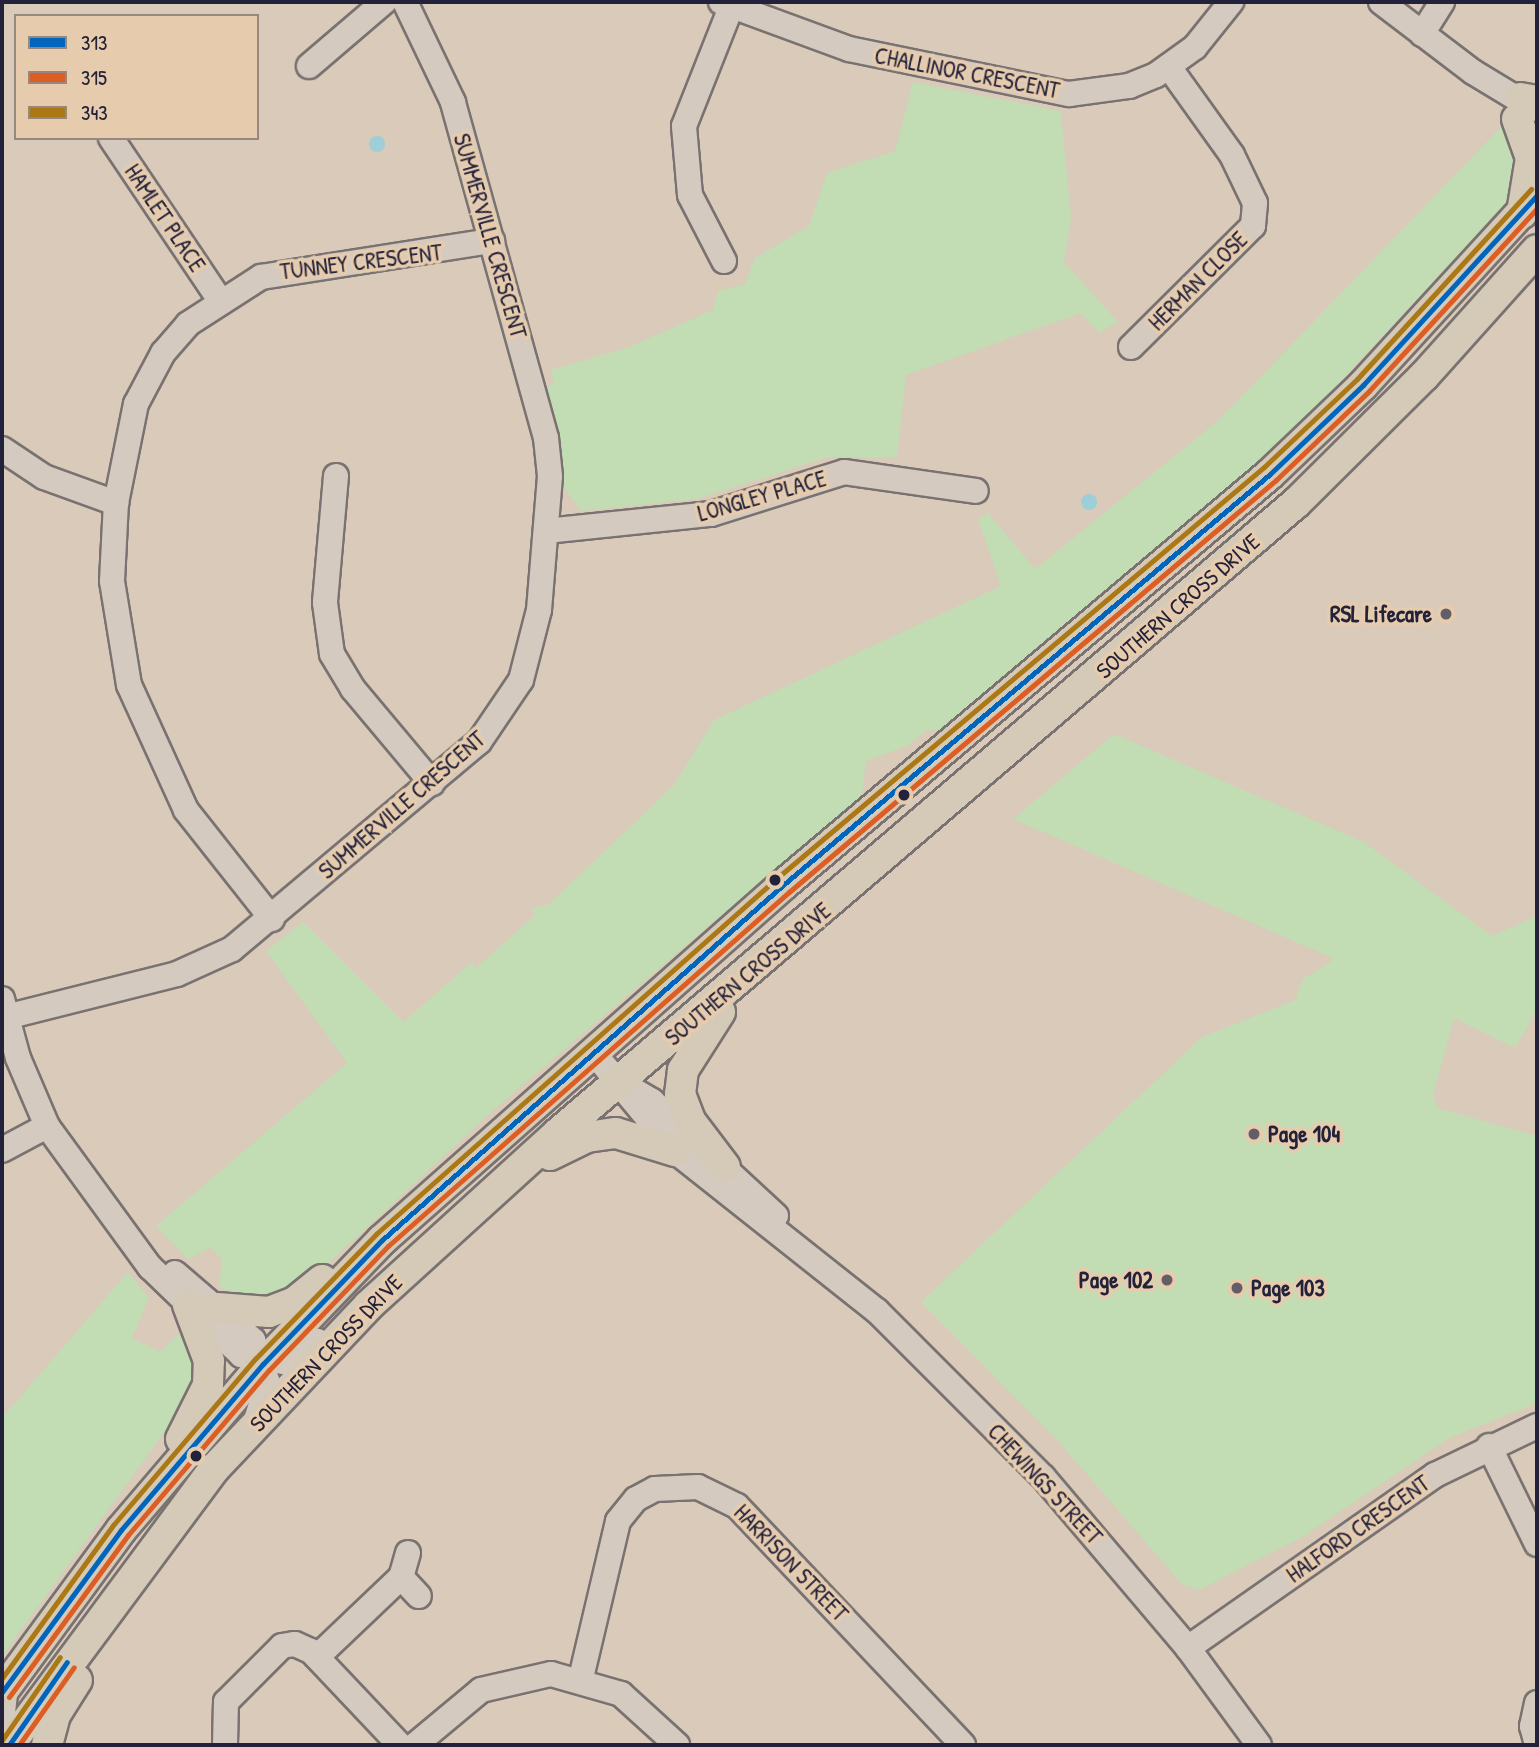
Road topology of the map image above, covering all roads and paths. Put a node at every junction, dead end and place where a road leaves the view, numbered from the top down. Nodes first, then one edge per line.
1 (384, 2) edge
2 (405, 2) edge
3 (1231, 2) edge
4 (1381, 2) edge
5 (1442, 2) edge
6 (726, 4) edge
7 (1422, 34) junction
8 (309, 66) dead end
9 (1168, 67) junction
10 (1530, 113) edge
11 (112, 140) edge
12 (1530, 204) edge
13 (492, 241) junction
14 (1537, 250) edge
15 (724, 261) dead end
16 (219, 299) junction
17 (1131, 347) dead end
18 (2, 449) edge
19 (336, 476) dead end
20 (976, 491) dead end
21 (117, 503) junction
22 (546, 531) junction
23 (432, 783) junction
24 (272, 919) junction
25 (751, 969) junction
26 (4, 1008) edge
27 (593, 1052) junction
28 (621, 1083) junction
29 (47, 1126) junction
30 (2, 1150) edge
31 (675, 1151) junction
32 (725, 1167) junction
33 (470, 1210) junction
34 (382, 1240) junction
35 (803, 1248) junction
36 (192, 1295) junction
37 (369, 1306) junction
38 (263, 1364) junction
39 (1537, 1426) edge
40 (251, 1430) junction
41 (1489, 1446) junction
42 (121, 1530) junction
43 (1537, 1544) edge
44 (408, 1553) dead end
45 (401, 1577) junction
46 (127, 1581) junction
47 (419, 1596) dead end
48 (1188, 1648) junction
49 (317, 1657) junction
50 (581, 1678) junction
51 (4, 1689) edge
52 (1537, 1703) edge
53 (2, 1722) edge
54 (2, 1736) edge
55 (7, 1745) edge
56 (47, 1745) edge
57 (225, 1745) edge
58 (400, 1745) edge
59 (415, 1745) edge
60 (677, 1745) edge
61 (964, 1745) edge
62 (1259, 1745) edge
63 (1537, 1745) edge

1 - 8 street
2 - 13 street, SUMMERVILLE CRESCENT
3 - 9 street, CHALLINOR CRESCENT
4 - 7 street
5 - 7 street
6 - 9 street, CHALLINOR CRESCENT
6 - 15 street
7 - 10 street
9 - 17 street, HERMAN CLOSE
10 - 12 main road
11 - 16 street, HAMLET PLACE
12 - 27 main road, SOUTHERN CROSS DRIVE
13 - 16 street, TUNNEY CRESCENT
13 - 22 street, SUMMERVILLE CRESCENT
14 - 25 main road, SOUTHERN CROSS DRIVE
16 - 21 street, TUNNEY CRESCENT
18 - 21 street
19 - 23 street
20 - 22 street, LONGLEY PLACE
21 - 24 street, TUNNEY CRESCENT
22 - 23 street, SUMMERVILLE CRESCENT
23 - 24 street, SUMMERVILLE CRESCENT
24 - 26 street, SUMMERVILLE CRESCENT
25 - 28 main road, SOUTHERN CROSS DRIVE
25 - 32 main road
26 - 29 street
27 - 28 street, CHEWINGS STREET
27 - 34 main road, SOUTHERN CROSS DRIVE
28 - 31 street, CHEWINGS STREET
28 - 32 street, CHEWINGS STREET
28 - 33 main road, SOUTHERN CROSS DRIVE
29 - 30 street
29 - 36 street
31 - 33 main road
31 - 35 street, CHEWINGS STREET
32 - 35 street, CHEWINGS STREET
33 - 37 main road, SOUTHERN CROSS DRIVE
34 - 36 main road
34 - 38 main road, SOUTHERN CROSS DRIVE
35 - 48 street, CHEWINGS STREET
36 - 38 street
36 - 42 main road
37 - 38 street
37 - 40 main road, SOUTHERN CROSS DRIVE
38 - 40 street
38 - 42 main road, SOUTHERN CROSS DRIVE
39 - 41 street, HALFORD CRESCENT
40 - 46 main road, SOUTHERN CROSS DRIVE
41 - 43 street
41 - 48 street, HALFORD CRESCENT
42 - 51 main road, SOUTHERN CROSS DRIVE
44 - 45 street
45 - 47 street
45 - 49 street
46 - 55 main road, SOUTHERN CROSS DRIVE
46 - 56 main road
48 - 62 street, CHEWINGS STREET
49 - 57 street
49 - 58 street
50 - 59 street
50 - 60 street
50 - 61 street, HARRISON STREET
51 - 53 street
52 - 63 street
54 - 55 street

